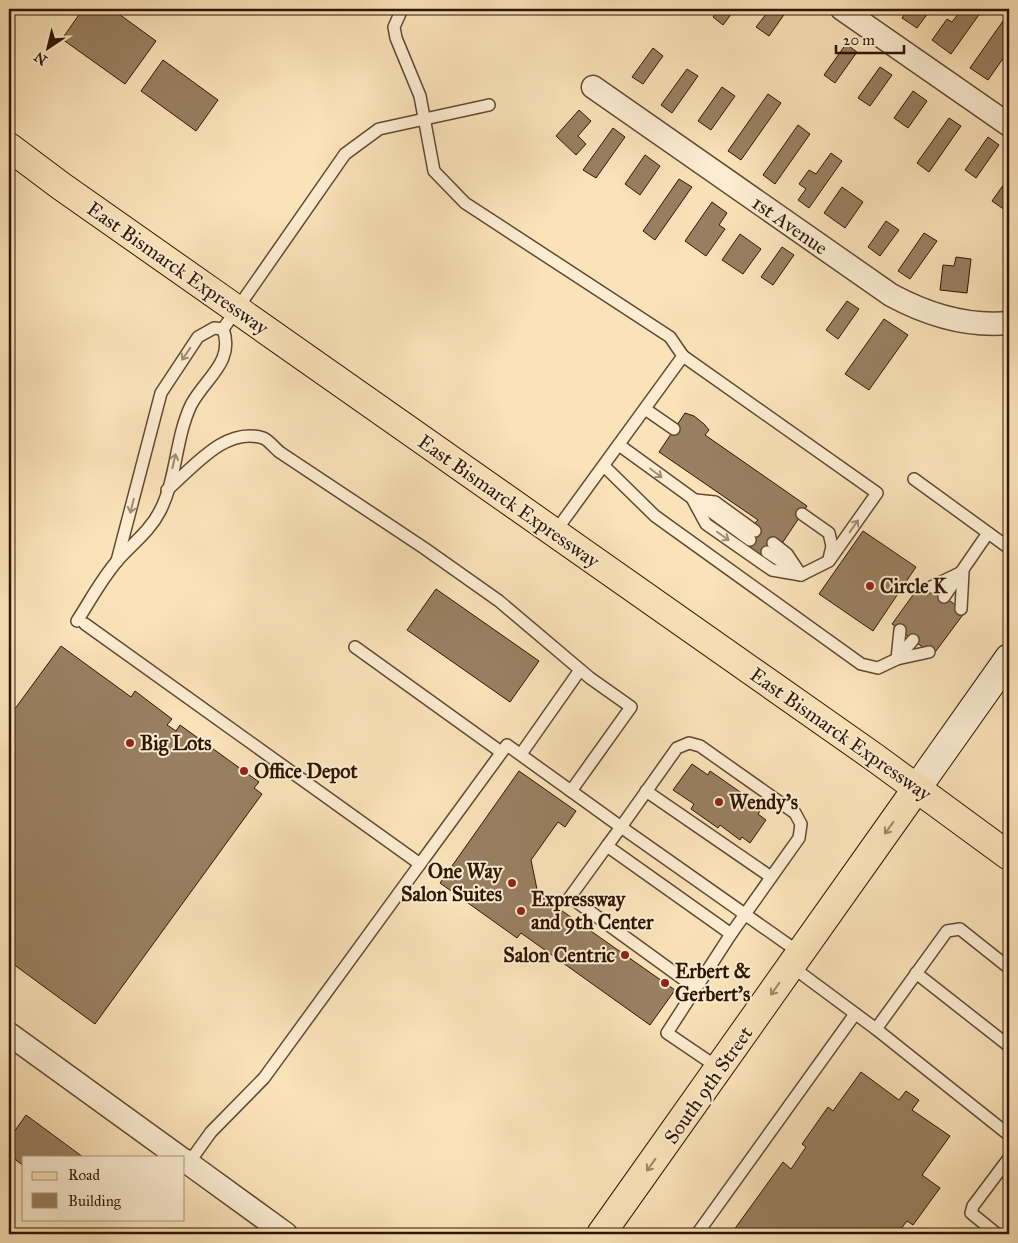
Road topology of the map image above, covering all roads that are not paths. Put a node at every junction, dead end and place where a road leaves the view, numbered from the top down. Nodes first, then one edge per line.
1 (402, 9) edge
2 (842, 9) edge
3 (593, 87) dead end
4 (488, 105) dead end
5 (423, 118) junction
6 (1009, 125) edge
7 (9, 147) edge
8 (231, 319) junction
9 (1006, 323) edge
10 (682, 356) junction
11 (645, 408) junction
12 (674, 429) dead end
13 (619, 445) junction
14 (604, 466) junction
15 (914, 479) dead end
16 (167, 490) junction
17 (693, 500) junction
18 (802, 514) dead end
19 (555, 533) junction
20 (988, 533) junction
21 (753, 535) dead end
22 (770, 548) dead end
23 (1009, 548) edge
24 (117, 561) junction
25 (829, 561) junction
26 (963, 572) junction
27 (800, 575) junction
28 (931, 587) dead end
29 (944, 597) dead end
30 (961, 609) dead end
31 (900, 630) dead end
32 (912, 640) dead end
33 (355, 647) dead end
34 (929, 652) dead end
35 (1009, 658) edge
36 (897, 659) junction
37 (580, 670) junction
38 (501, 752) junction
39 (521, 754) junction
40 (917, 788) junction
41 (571, 791) junction
42 (646, 791) junction
43 (620, 827) junction
44 (607, 846) junction
45 (1009, 856) edge
46 (420, 864) junction
47 (771, 877) junction
48 (745, 915) junction
49 (731, 934) junction
50 (796, 960) junction
51 (1009, 968) edge
52 (916, 973) junction
53 (698, 989) junction
54 (855, 1014) junction
55 (876, 1029) junction
56 (9, 1034) edge
57 (1009, 1046) edge
58 (720, 1069) junction
59 (1009, 1135) edge
60 (177, 1156) edge
61 (185, 1158) edge
62 (1009, 1158) edge
63 (185, 1161) edge
64 (286, 1234) edge
65 (601, 1234) edge
66 (697, 1234) edge
67 (996, 1234) edge

1 - 5 lane
2 - 6 street
3 - 9 street, 1st Avenue
4 - 5 lane
5 - 8 lane
5 - 10 lane
7 - 8 main road, East Bismarck Expressway
16 -> 8 lane
8 - 19 main road, East Bismarck Expressway
8 -> 24 lane
10 - 11 lane
25 -> 10 lane
11 - 12 lane
11 - 13 lane
13 - 14 lane
13 -> 17 lane
14 - 19 lane
14 - 36 lane
15 - 20 lane
16 - 24 lane
16 - 37 lane
17 - 21 lane
17 -> 27 lane
18 - 25 lane
19 - 40 main road, East Bismarck Expressway
20 - 23 lane
20 - 26 lane
22 - 27 lane
24 - 46 lane
25 - 27 lane
26 - 28 lane
26 - 29 lane
26 - 30 lane
31 - 36 lane
32 - 36 lane
33 - 38 lane
34 - 36 lane
35 - 40 main road
37 - 39 lane
37 - 41 lane
38 - 39 lane
38 - 46 lane
39 - 41 lane
40 - 45 main road, East Bismarck Expressway
40 -> 50 main road, South 9th Street
41 - 43 lane
42 - 43 lane
42 - 47 lane
42 - 47 lane
43 - 44 lane
43 - 48 lane
44 - 49 lane
44 - 53 lane
46 - 61 lane
47 - 48 lane
48 - 49 lane
48 - 50 lane
49 - 53 lane
50 - 54 lane
50 -> 58 main road, South 9th Street
51 - 52 lane
52 - 55 lane
52 - 57 lane
53 - 58 lane
54 - 55 lane
54 - 66 lane
55 - 59 lane
56 - 60 street
58 -> 65 main road, South 9th Street
62 - 67 lane
63 - 64 street

